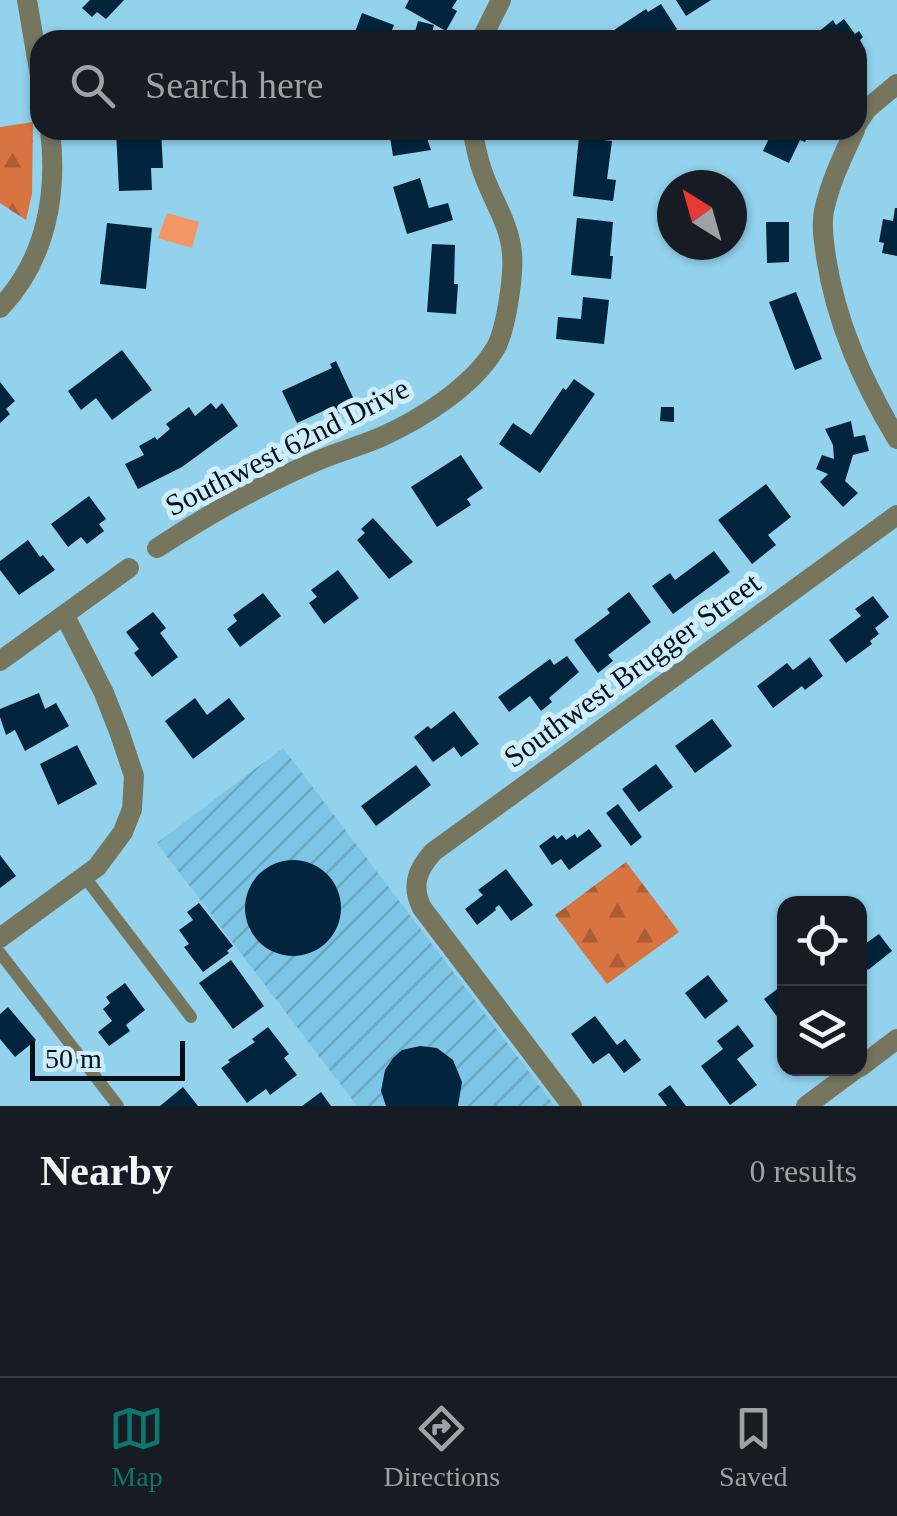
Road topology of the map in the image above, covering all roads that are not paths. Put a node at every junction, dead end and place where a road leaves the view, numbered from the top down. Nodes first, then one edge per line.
1 (27, 0) edge
2 (501, 0) edge
3 (32, 30) edge
4 (486, 30) edge
5 (897, 84) edge
6 (867, 110) edge
7 (51, 140) edge
8 (474, 140) edge
9 (850, 140) edge
10 (0, 308) edge
11 (897, 438) edge
12 (897, 516) edge
13 (157, 548) dead end
14 (129, 568) dead end
15 (65, 616) junction
16 (0, 662) edge
17 (84, 876) junction
18 (0, 938) edge
19 (0, 954) edge
20 (191, 1017) dead end
21 (897, 1039) edge
22 (867, 1061) edge
23 (847, 1076) edge
24 (118, 1106) edge
25 (572, 1106) edge
26 (806, 1106) edge

1 - 3 street
2 - 4 street
5 - 6 street
7 - 10 street
8 - 13 street, Southwest 62nd Drive
9 - 11 street
12 - 25 street, Southwest Brugger Street
14 - 15 street
15 - 16 street
15 - 17 street
17 - 18 street
17 - 20 lane
19 - 24 lane
21 - 22 street
23 - 26 street

